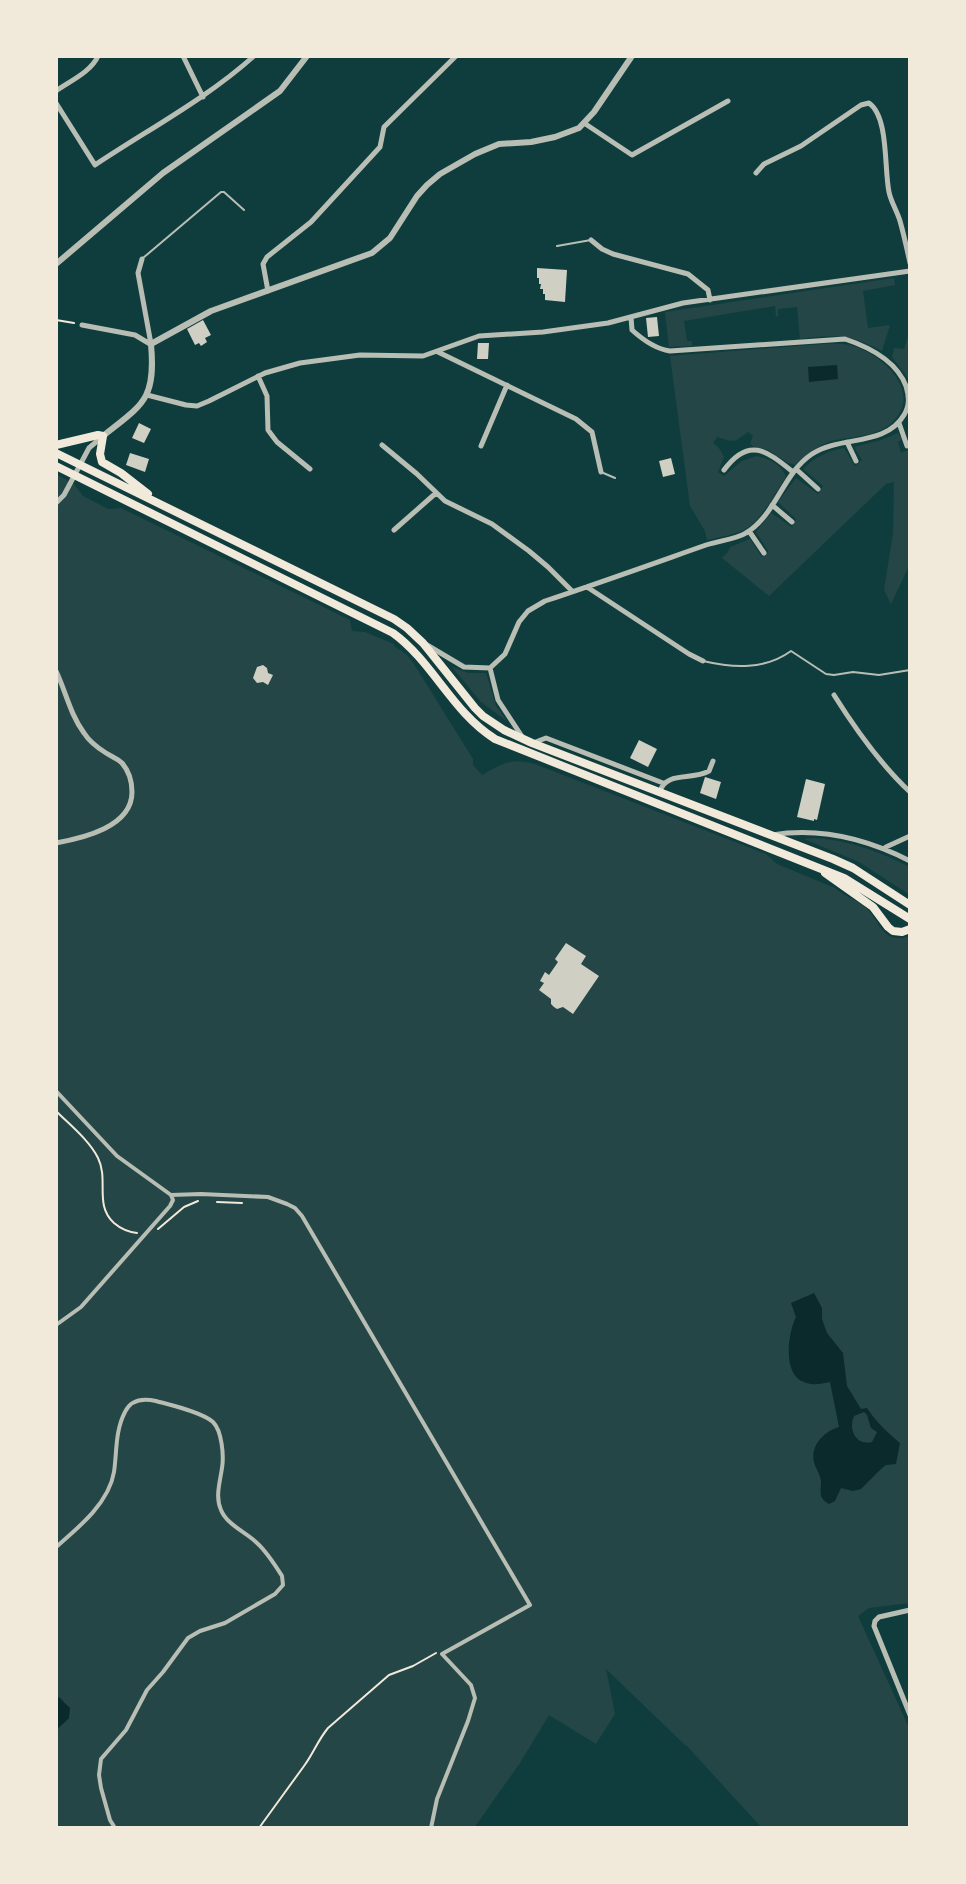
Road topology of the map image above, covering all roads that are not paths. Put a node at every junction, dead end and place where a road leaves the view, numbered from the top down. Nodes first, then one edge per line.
1 (98, 56) edge
2 (183, 56) edge
3 (254, 56) edge
4 (307, 56) edge
5 (456, 56) edge
6 (632, 56) edge
7 (56, 91) edge
8 (203, 97) junction
9 (728, 101) dead end
10 (56, 103) edge
11 (584, 123) junction
12 (756, 173) dead end
13 (244, 210) dead end
14 (591, 240) joint
15 (557, 246) dead end
16 (142, 259) joint
17 (910, 263) edge
18 (56, 264) edge
19 (910, 271) edge
20 (268, 291) junction
21 (710, 300) junction
22 (631, 317) junction
23 (82, 325) road end
24 (151, 344) junction
25 (438, 352) junction
26 (258, 376) junction
27 (507, 385) junction
28 (147, 395) junction
29 (909, 398) edge
30 (899, 423) junction
31 (103, 436) junction
32 (847, 442) junction
33 (56, 445) edge
34 (382, 445) dead end
35 (481, 446) dead end
36 (907, 446) dead end
37 (56, 453) edge
38 (856, 461) dead end
39 (56, 466) edge
40 (310, 469) dead end
41 (724, 470) dead end
42 (795, 470) junction
43 (601, 472) joint
44 (615, 478) dead end
45 (818, 489) dead end
46 (436, 493) junction
47 (156, 501) junction
48 (56, 503) edge
49 (772, 505) junction
50 (792, 522) dead end
51 (394, 530) dead end
52 (749, 531) junction
53 (764, 553) dead end
54 (587, 587) junction
55 (572, 591) junction
56 (423, 643) junction
57 (703, 661) joint
58 (490, 668) junction
59 (910, 670) edge
60 (56, 671) edge
61 (834, 695) dead end
62 (528, 742) junction
63 (713, 761) dead end
64 (661, 787) junction
65 (910, 792) edge
66 (770, 835) junction
67 (910, 836) edge
68 (56, 843) edge
69 (884, 847) junction
70 (910, 861) edge
71 (815, 866) junction
72 (910, 905) edge
73 (908, 918) edge
74 (910, 929) edge
75 (56, 1091) edge
76 (171, 1195) junction
77 (56, 1325) edge
78 (56, 1547) edge
79 (910, 1610) edge
80 (910, 1715) edge
81 (115, 1828) edge
82 (431, 1828) edge

1 - 7 street
2 - 8 street
3 - 8 street
4 - 18 street
5 - 20 street
6 - 11 street
8 - 10 street
9 - 11 street
11 - 20 street
12 - 17 street
13 - 16 lane
14 - 15 lane
14 - 21 street
16 - 24 street
19 - 21 street
20 - 24 street
21 - 22 street
22 - 25 street
22 - 29 street
23 - 24 street
24 - 28 street
25 - 26 street
25 - 27 street
26 - 28 street
26 - 40 street
27 - 35 street
27 - 43 street
28 - 31 street
29 - 30 street
30 - 32 street
30 - 36 street
31 - 33 main road
31 - 47 main road
31 - 48 street
32 - 38 street
32 - 42 street
34 - 46 street
37 - 47 main road
39 - 71 main road
41 - 42 street
42 - 45 street
42 - 49 street
43 - 44 lane
46 - 51 street
46 - 55 street
47 - 56 main road
49 - 50 street
49 - 52 street
52 - 53 street
52 - 54 street
54 - 55 street
54 - 57 street
55 - 58 street
56 - 58 street
56 - 62 main road
57 - 59 lane
58 - 62 street
60 - 68 street
61 - 65 street
62 - 64 main road
63 - 64 street
64 - 66 main road
66 - 69 street
66 - 72 main road
67 - 69 street
69 - 70 street
71 - 73 main road
71 - 74 main road
75 - 76 street
76 - 77 street
76 - 82 street
78 - 81 street
79 - 80 street

